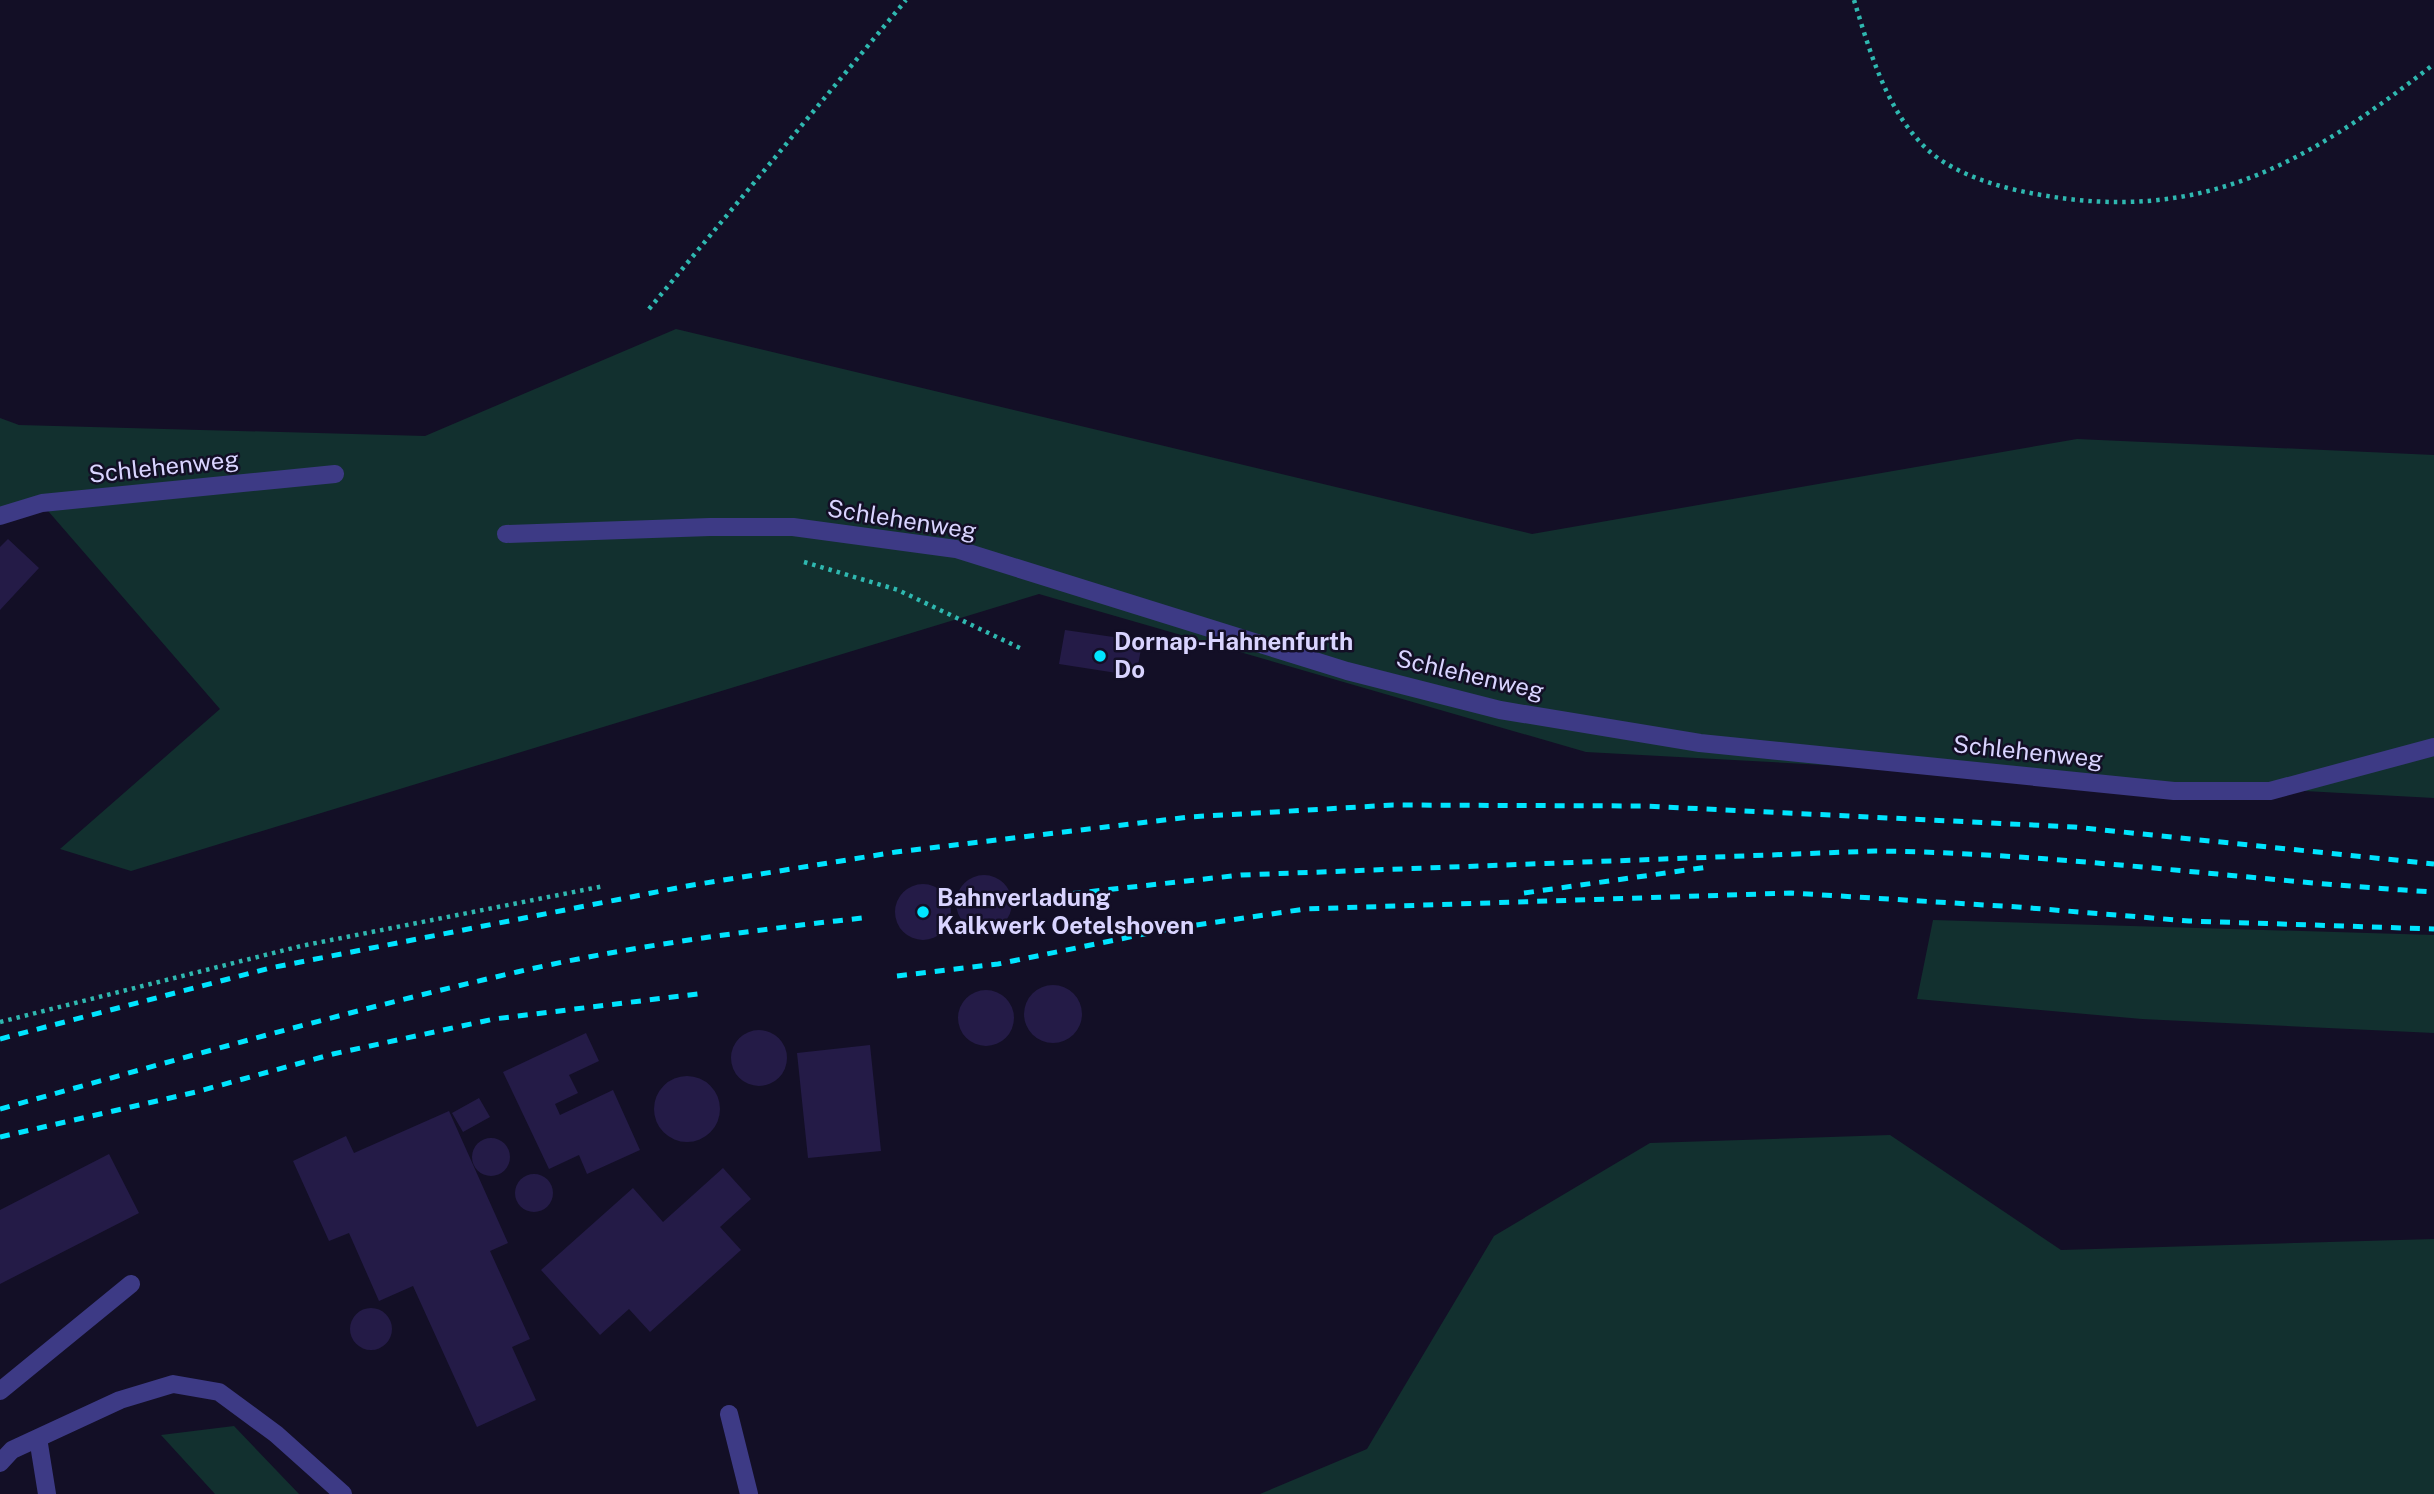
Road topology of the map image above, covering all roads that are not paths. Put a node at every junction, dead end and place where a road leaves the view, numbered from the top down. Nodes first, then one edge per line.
1 (335, 474) dead end
2 (0, 516) edge
3 (506, 534) dead end
4 (2434, 747) edge
5 (131, 1284) dead end
6 (0, 1391) edge
7 (729, 1414) dead end
8 (38, 1438) junction
9 (0, 1463) edge
10 (47, 1494) edge
11 (342, 1494) edge
12 (749, 1494) edge

1 - 2 lane, Schlehenweg
3 - 4 lane, Schlehenweg
5 - 6 lane
7 - 12 lane
8 - 9 lane
8 - 10 lane
8 - 11 lane

